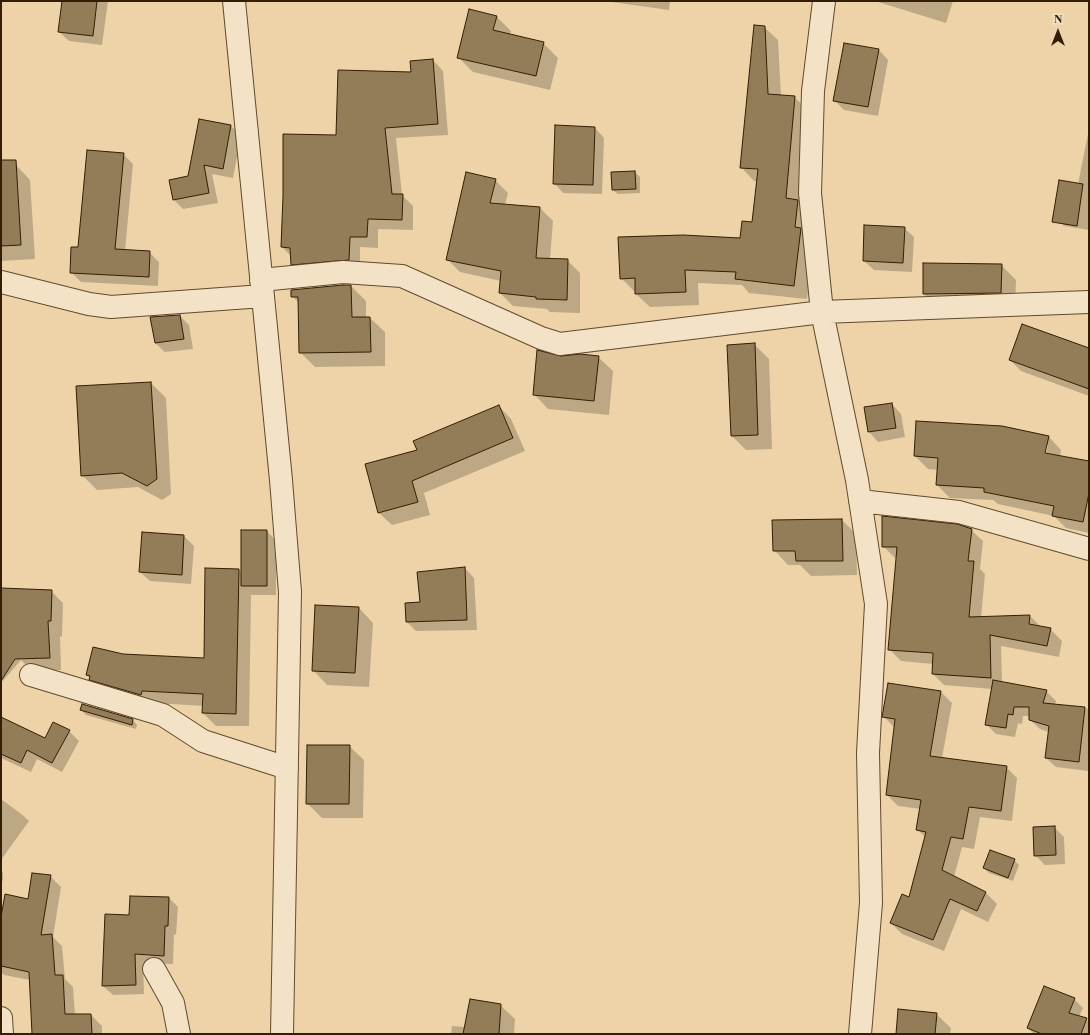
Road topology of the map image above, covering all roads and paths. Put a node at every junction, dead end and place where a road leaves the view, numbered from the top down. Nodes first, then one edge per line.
1 (234, 1) edge
2 (824, 1) edge
3 (1, 282) edge
4 (262, 288) junction
5 (1089, 302) edge
6 (822, 312) junction
7 (860, 501) junction
8 (1089, 549) edge
9 (31, 675) dead end
10 (287, 768) junction
11 (154, 969) dead end
12 (1, 1018) edge
13 (2, 1034) edge
14 (179, 1034) edge
15 (282, 1034) edge
16 (860, 1034) edge

1 - 4 street
2 - 6 street
3 - 4 street
4 - 6 street
4 - 10 street
5 - 6 street
6 - 7 street
7 - 8 street
7 - 16 street
9 - 10 street
10 - 15 street
11 - 14 street
12 - 13 street

